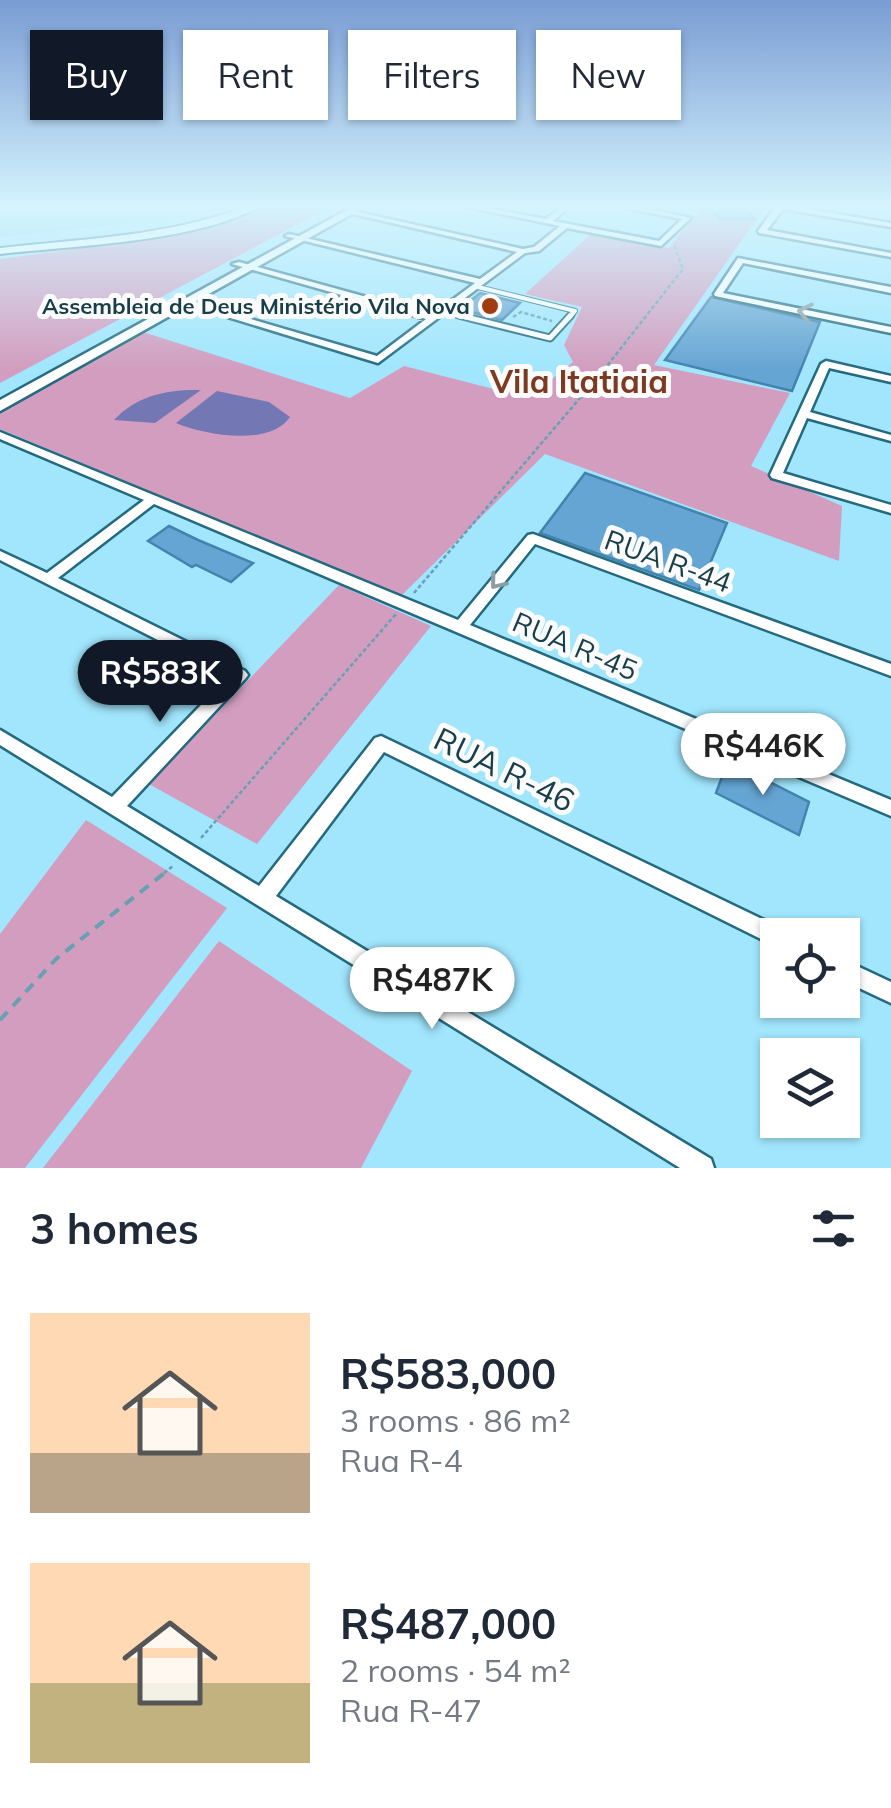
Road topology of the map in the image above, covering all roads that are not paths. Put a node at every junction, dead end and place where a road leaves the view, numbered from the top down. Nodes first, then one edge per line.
1 (252, 261) edge
2 (386, 261) edge
3 (510, 261) edge
4 (741, 261) edge
5 (744, 261) edge
6 (242, 266) junction
7 (480, 285) junction
8 (891, 290) edge
9 (186, 302) junction
10 (444, 312) junction
11 (431, 318) junction
12 (891, 330) edge
13 (891, 380) edge
14 (0, 392) edge
15 (0, 406) edge
16 (804, 414) junction
17 (0, 435) edge
18 (891, 438) edge
19 (153, 500) junction
20 (891, 509) edge
21 (0, 555) edge
22 (48, 580) junction
23 (462, 625) junction
24 (891, 670) edge
25 (0, 737) edge
26 (114, 807) junction
27 (891, 808) edge
28 (262, 898) junction
29 (760, 928) edge
30 (860, 978) edge
31 (891, 993) edge
32 (702, 1168) edge

1 - 6 main road
2 - 7 street
3 - 7 street
12 -> 4 street
5 -> 8 street
6 - 9 main road
6 - 11 street
6 - 14 main road
7 - 10 street
7 - 10 lane
9 - 11 street
9 - 15 main road
10 - 11 street
13 - 16 street
16 - 18 street
16 - 20 street
17 - 19 street, RUA R-45
19 - 22 street
19 - 23 street, RUA R-45
21 - 22 street
22 - 26 street
24 -> 23 street, RUA R-44
23 - 27 street, RUA R-45
25 - 26 street
26 - 28 street
28 - 29 street, RUA R-46
28 - 32 street
30 - 31 street

